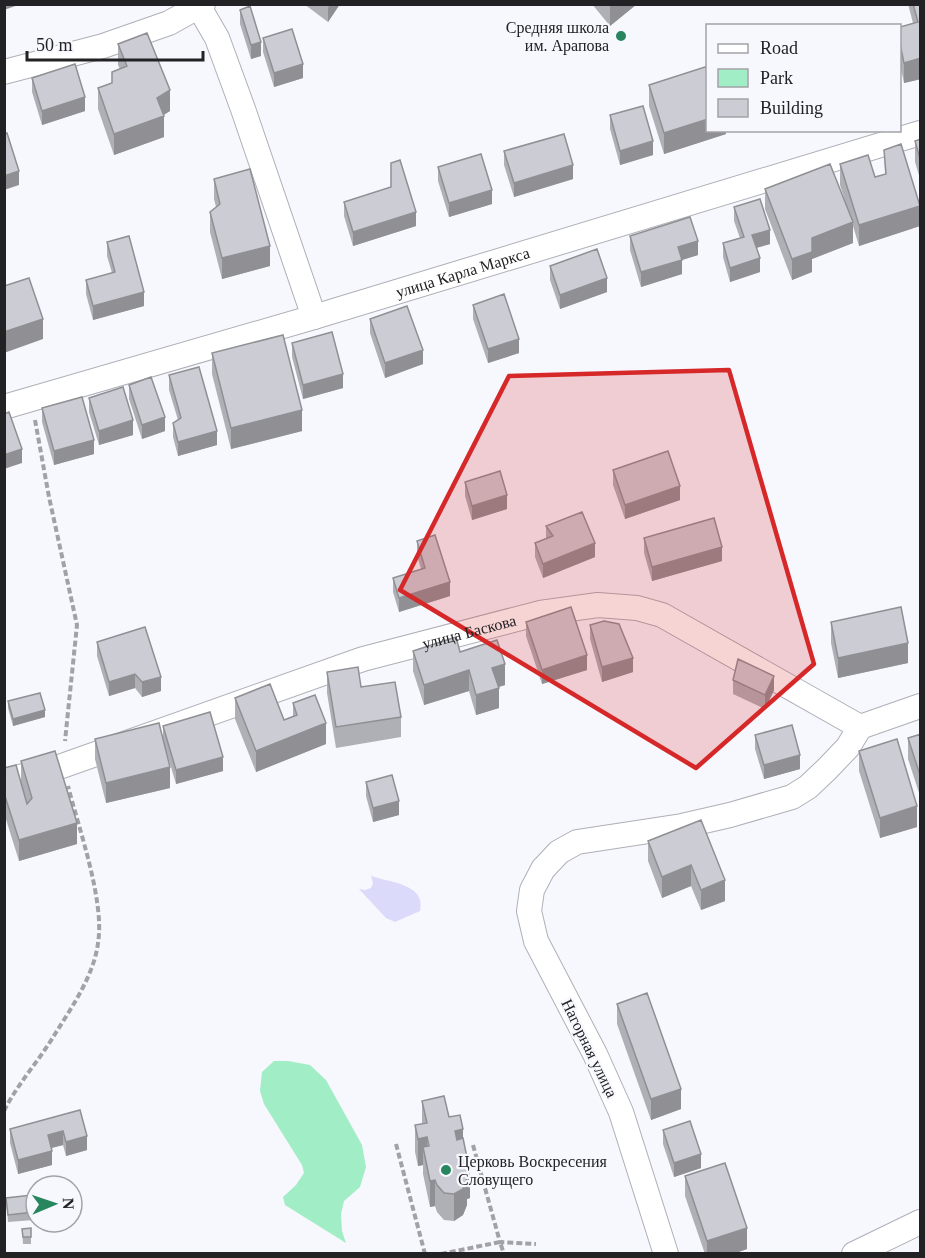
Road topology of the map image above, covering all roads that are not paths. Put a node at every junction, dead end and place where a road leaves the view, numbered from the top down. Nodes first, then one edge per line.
1 (201, 6) edge
2 (4, 72) edge
3 (921, 132) edge
4 (314, 317) junction
5 (4, 407) edge
6 (921, 706) edge
7 (860, 727) junction
8 (4, 781) edge
9 (921, 1222) edge
10 (666, 1254) edge
11 (854, 1254) edge

1 - 2 street
1 - 4 street
3 - 4 street, улица Карла Маркса
4 - 5 street, улица Карла Маркса
6 - 7 street
7 - 8 street, улица Баскова
7 - 10 street, Нагорная улица
9 - 11 street

